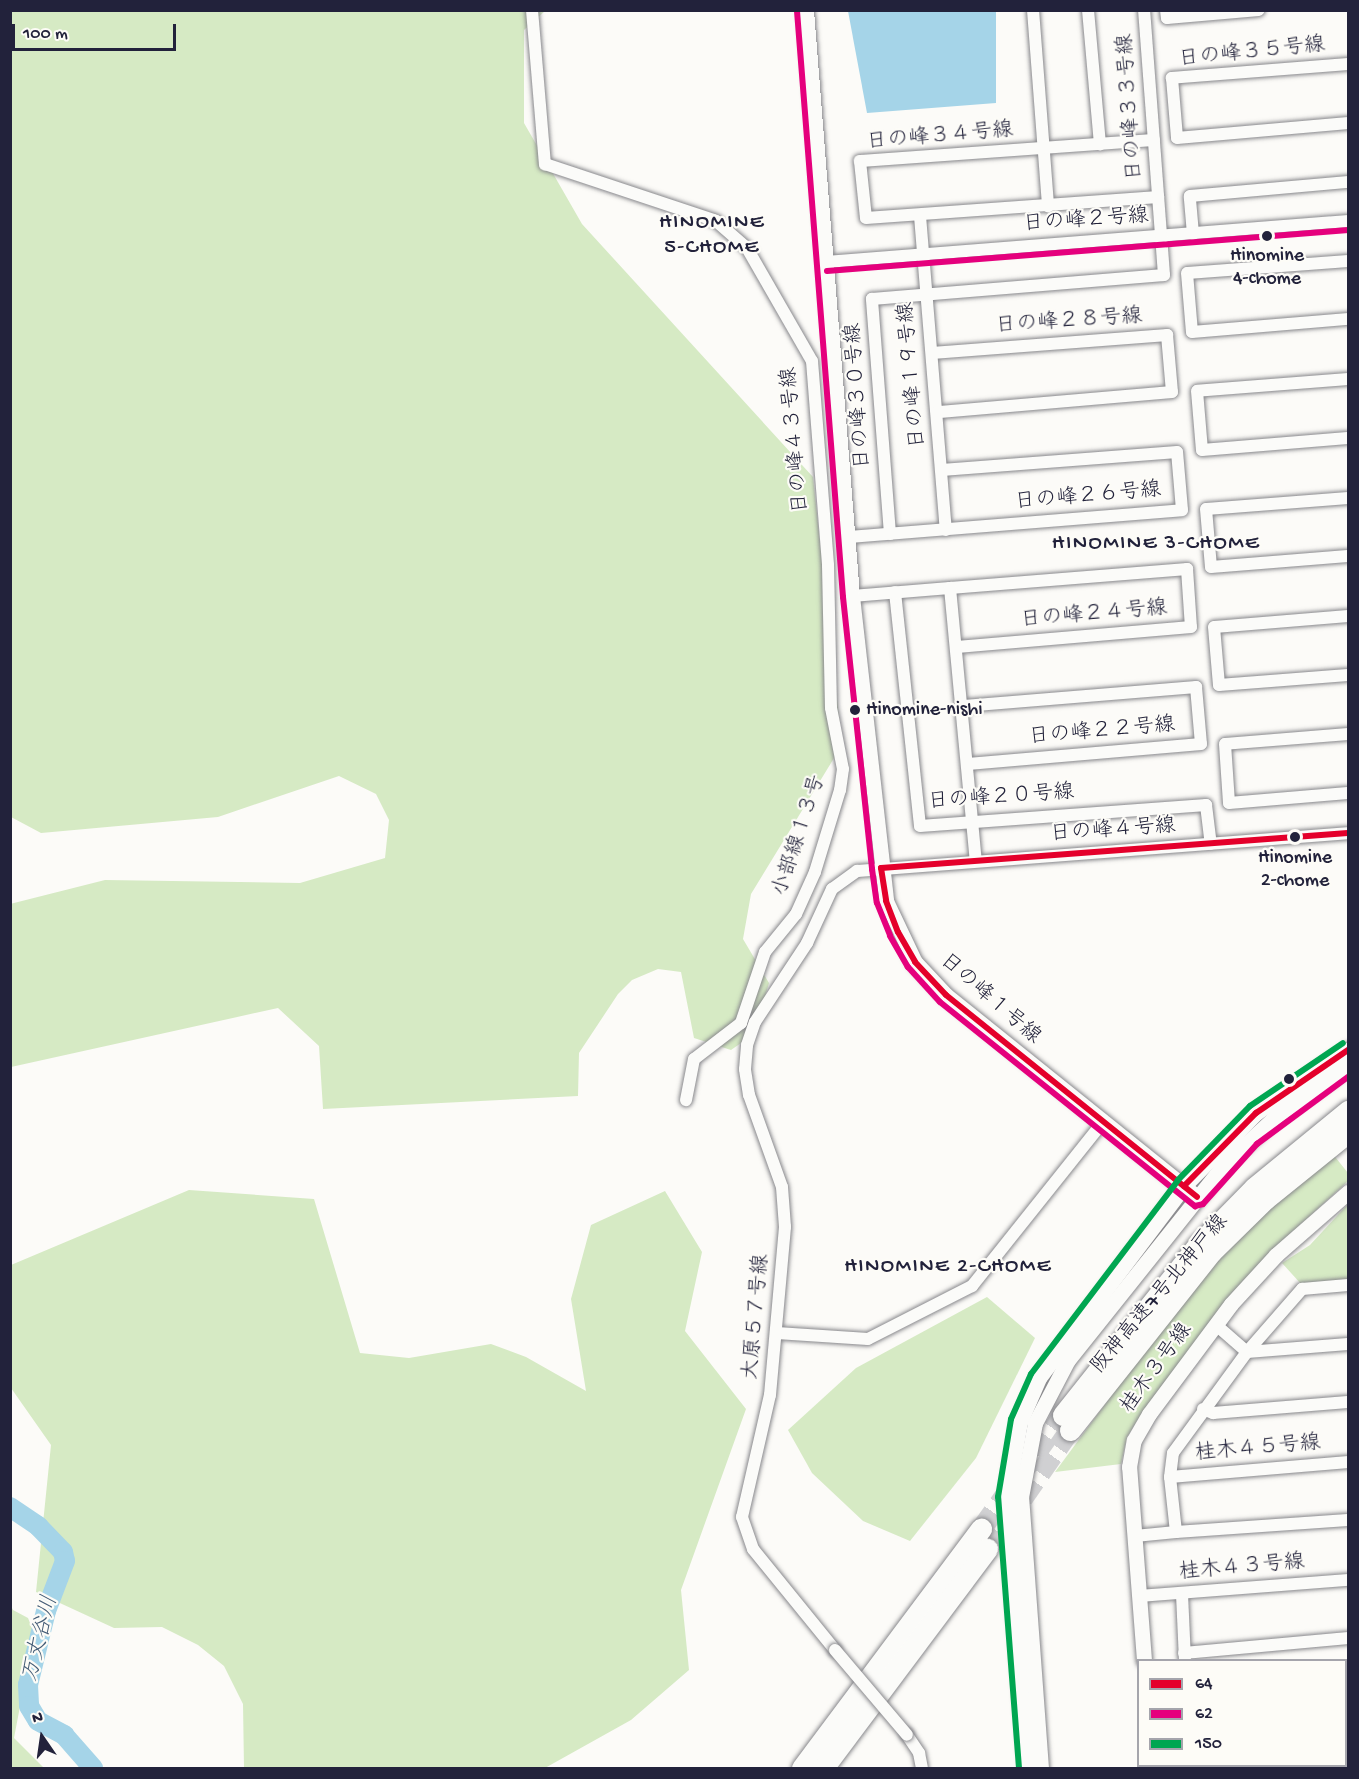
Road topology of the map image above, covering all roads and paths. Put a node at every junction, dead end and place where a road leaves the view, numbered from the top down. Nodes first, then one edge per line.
1 (532, 10) edge
2 (806, 10) edge
3 (1033, 10) edge
4 (1088, 10) edge
5 (1144, 10) edge
6 (1166, 10) edge
7 (1259, 10) edge
8 (1348, 64) edge
9 (1348, 123) edge
10 (1154, 140) junction
11 (1100, 144) junction
12 (1044, 148) junction
13 (1348, 182) edge
14 (1158, 197) junction
15 (1048, 206) junction
16 (920, 216) junction
17 (1348, 221) edge
18 (1193, 234) junction
19 (1161, 236) junction
20 (922, 254) junction
21 (1348, 261) edge
22 (826, 262) junction
23 (927, 295) junction
24 (1348, 319) edge
25 (932, 353) junction
26 (1348, 379) edge
27 (937, 412) junction
28 (1348, 438) edge
29 (942, 470) junction
30 (1348, 498) edge
31 (946, 530) junction
32 (890, 534) junction
33 (849, 537) junction
34 (1348, 556) edge
35 (950, 588) junction
36 (895, 592) junction
37 (852, 596) junction
38 (1348, 616) edge
39 (957, 647) junction
40 (829, 661) joint
41 (1348, 675) edge
42 (964, 706) junction
43 (1348, 734) edge
44 (968, 764) junction
45 (1348, 793) edge
46 (973, 822) junction
47 (1348, 833) edge
48 (1210, 844) junction
49 (976, 861) junction
50 (881, 868) junction
51 (756, 986) junction
52 (770, 998) junction
53 (1348, 1050) edge
54 (1348, 1066) edge
55 (686, 1100) dead end
56 (1348, 1112) edge
57 (1103, 1122) junction
58 (1348, 1132) edge
59 (1184, 1186) junction
60 (1348, 1192) edge
61 (1197, 1197) junction
62 (1348, 1286) edge
63 (1216, 1325) junction
64 (777, 1333) junction
65 (1348, 1344) edge
66 (1247, 1352) junction
67 (1348, 1402) edge
68 (1203, 1409) junction
69 (1348, 1462) edge
70 (1170, 1477) junction
71 (1348, 1520) edge
72 (1176, 1532) junction
73 (1135, 1536) junction
74 (1348, 1580) edge
75 (1182, 1594) junction
76 (1139, 1596) junction
77 (1348, 1638) edge
78 (1185, 1657) edge
79 (1144, 1659) edge
80 (1216, 1767) edge
81 (802, 1768) edge
82 (823, 1768) edge
83 (922, 1768) edge
84 (1028, 1768) edge
85 (1041, 1768) edge
86 (1195, 1768) edge

1 - 40 street, 日の峰４３号線
2 - 22 street, 日の峰１号線
3 - 12 street
4 - 11 street
5 - 10 street, 日の峰３３号線
6 - 7 street
8 - 9 street, 日の峰３５号線
10 - 11 street, 日の峰３４号線
10 - 14 street, 日の峰３３号線
11 - 12 street, 日の峰３４号線
12 - 15 street
12 - 16 street, 日の峰３４号線
13 - 18 street
14 - 15 street, 日の峰３４号線
14 - 19 street, 日の峰３３号線
15 - 16 street, 日の峰３４号線
16 - 20 street, 日の峰１９号線
17 - 18 street, 日の峰２号線
18 - 19 street, 日の峰２号線
19 - 20 street, 日の峰２号線
19 - 23 street, 日の峰３０号線
20 - 22 street, 日の峰２号線
20 - 23 street, 日の峰１９号線
21 - 24 street
22 - 33 street, 日の峰１号線
23 - 25 street, 日の峰１９号線
23 - 32 street, 日の峰３０号線
25 - 27 street, 日の峰１９号線
25 - 27 street, 日の峰２８号線
26 - 28 street
27 - 29 street, 日の峰１９号線
29 - 31 street, 日の峰１９号線
29 - 31 street, 日の峰２６号線
30 - 34 street
31 - 32 street, 日の峰２６号線
32 - 33 street, 日の峰２６号線
33 - 37 street, 日の峰１号線
35 - 36 street
35 - 39 street
35 - 39 street, 日の峰２４号線
36 - 37 street
36 - 46 street, 日の峰２０号線
37 - 50 street, 日の峰１号線
38 - 41 street
39 - 42 street
40 - 51 street, 小部線１３号
42 - 44 street
42 - 44 street, 日の峰２２号線
43 - 45 street
44 - 46 street
46 - 48 street, 日の峰２０号線
46 - 49 street
47 - 48 street, 日の峰４号線
48 - 49 street, 日の峰４号線
49 - 50 street, 日の峰４号線
50 - 52 street, 大原５７号線
50 - 57 street, 日の峰１号線
51 - 52 street
51 - 55 street, 小部線１３号
52 - 64 street, 大原５７号線
53 - 59 street
54 - 61 street
56 - 58 highway, 阪神高速7号北神戸線
57 - 59 street, 日の峰１号線
57 - 64 street
59 - 61 street, 日の峰１号線
59 - 84 street
60 - 63 street, 桂木３号線
61 - 85 street
62 - 66 street
63 - 66 street
63 - 73 street, 桂木３号線
64 - 83 street, 大原５７号線, bridge
65 - 66 street
66 - 68 street
67 - 68 street
68 - 70 street
69 - 70 street, 桂木４５号線
70 - 72 street
71 - 72 street
72 - 73 street
73 - 76 street, 桂木３号線
74 - 75 street, 桂木４３号線
75 - 76 street, 桂木４３号線
75 - 78 street
76 - 79 street, 桂木３号線
77 - 78 street
80 - 86 street
81 - 82 highway

